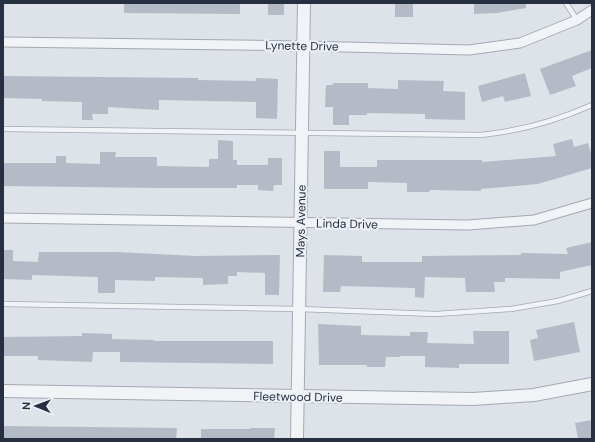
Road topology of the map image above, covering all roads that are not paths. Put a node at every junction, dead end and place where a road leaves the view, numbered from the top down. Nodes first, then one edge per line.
1 (304, 3) edge
2 (566, 3) edge
3 (592, 10) edge
4 (577, 20) junction
5 (3, 42) edge
6 (304, 46) junction
7 (592, 105) edge
8 (3, 129) edge
9 (303, 134) junction
10 (592, 203) edge
11 (3, 218) edge
12 (301, 224) junction
13 (592, 291) edge
14 (3, 304) edge
15 (299, 309) junction
16 (592, 384) edge
17 (3, 391) edge
18 (298, 397) junction
19 (297, 439) edge

1 - 6 street, Mays Avenue
2 - 4 lane
3 - 4 street, Lynette Drive
4 - 6 street, Lynette Drive
5 - 6 street, Lynette Drive
6 - 9 street, Mays Avenue
7 - 9 lane
8 - 9 lane
9 - 12 street, Mays Avenue
10 - 12 street, Linda Drive
11 - 12 street, Linda Drive
12 - 15 street, Mays Avenue
13 - 15 lane
14 - 15 lane
15 - 18 street, Mays Avenue
16 - 18 street, Fleetwood Drive
17 - 18 street, Fleetwood Drive
18 - 19 street, Mays Avenue

